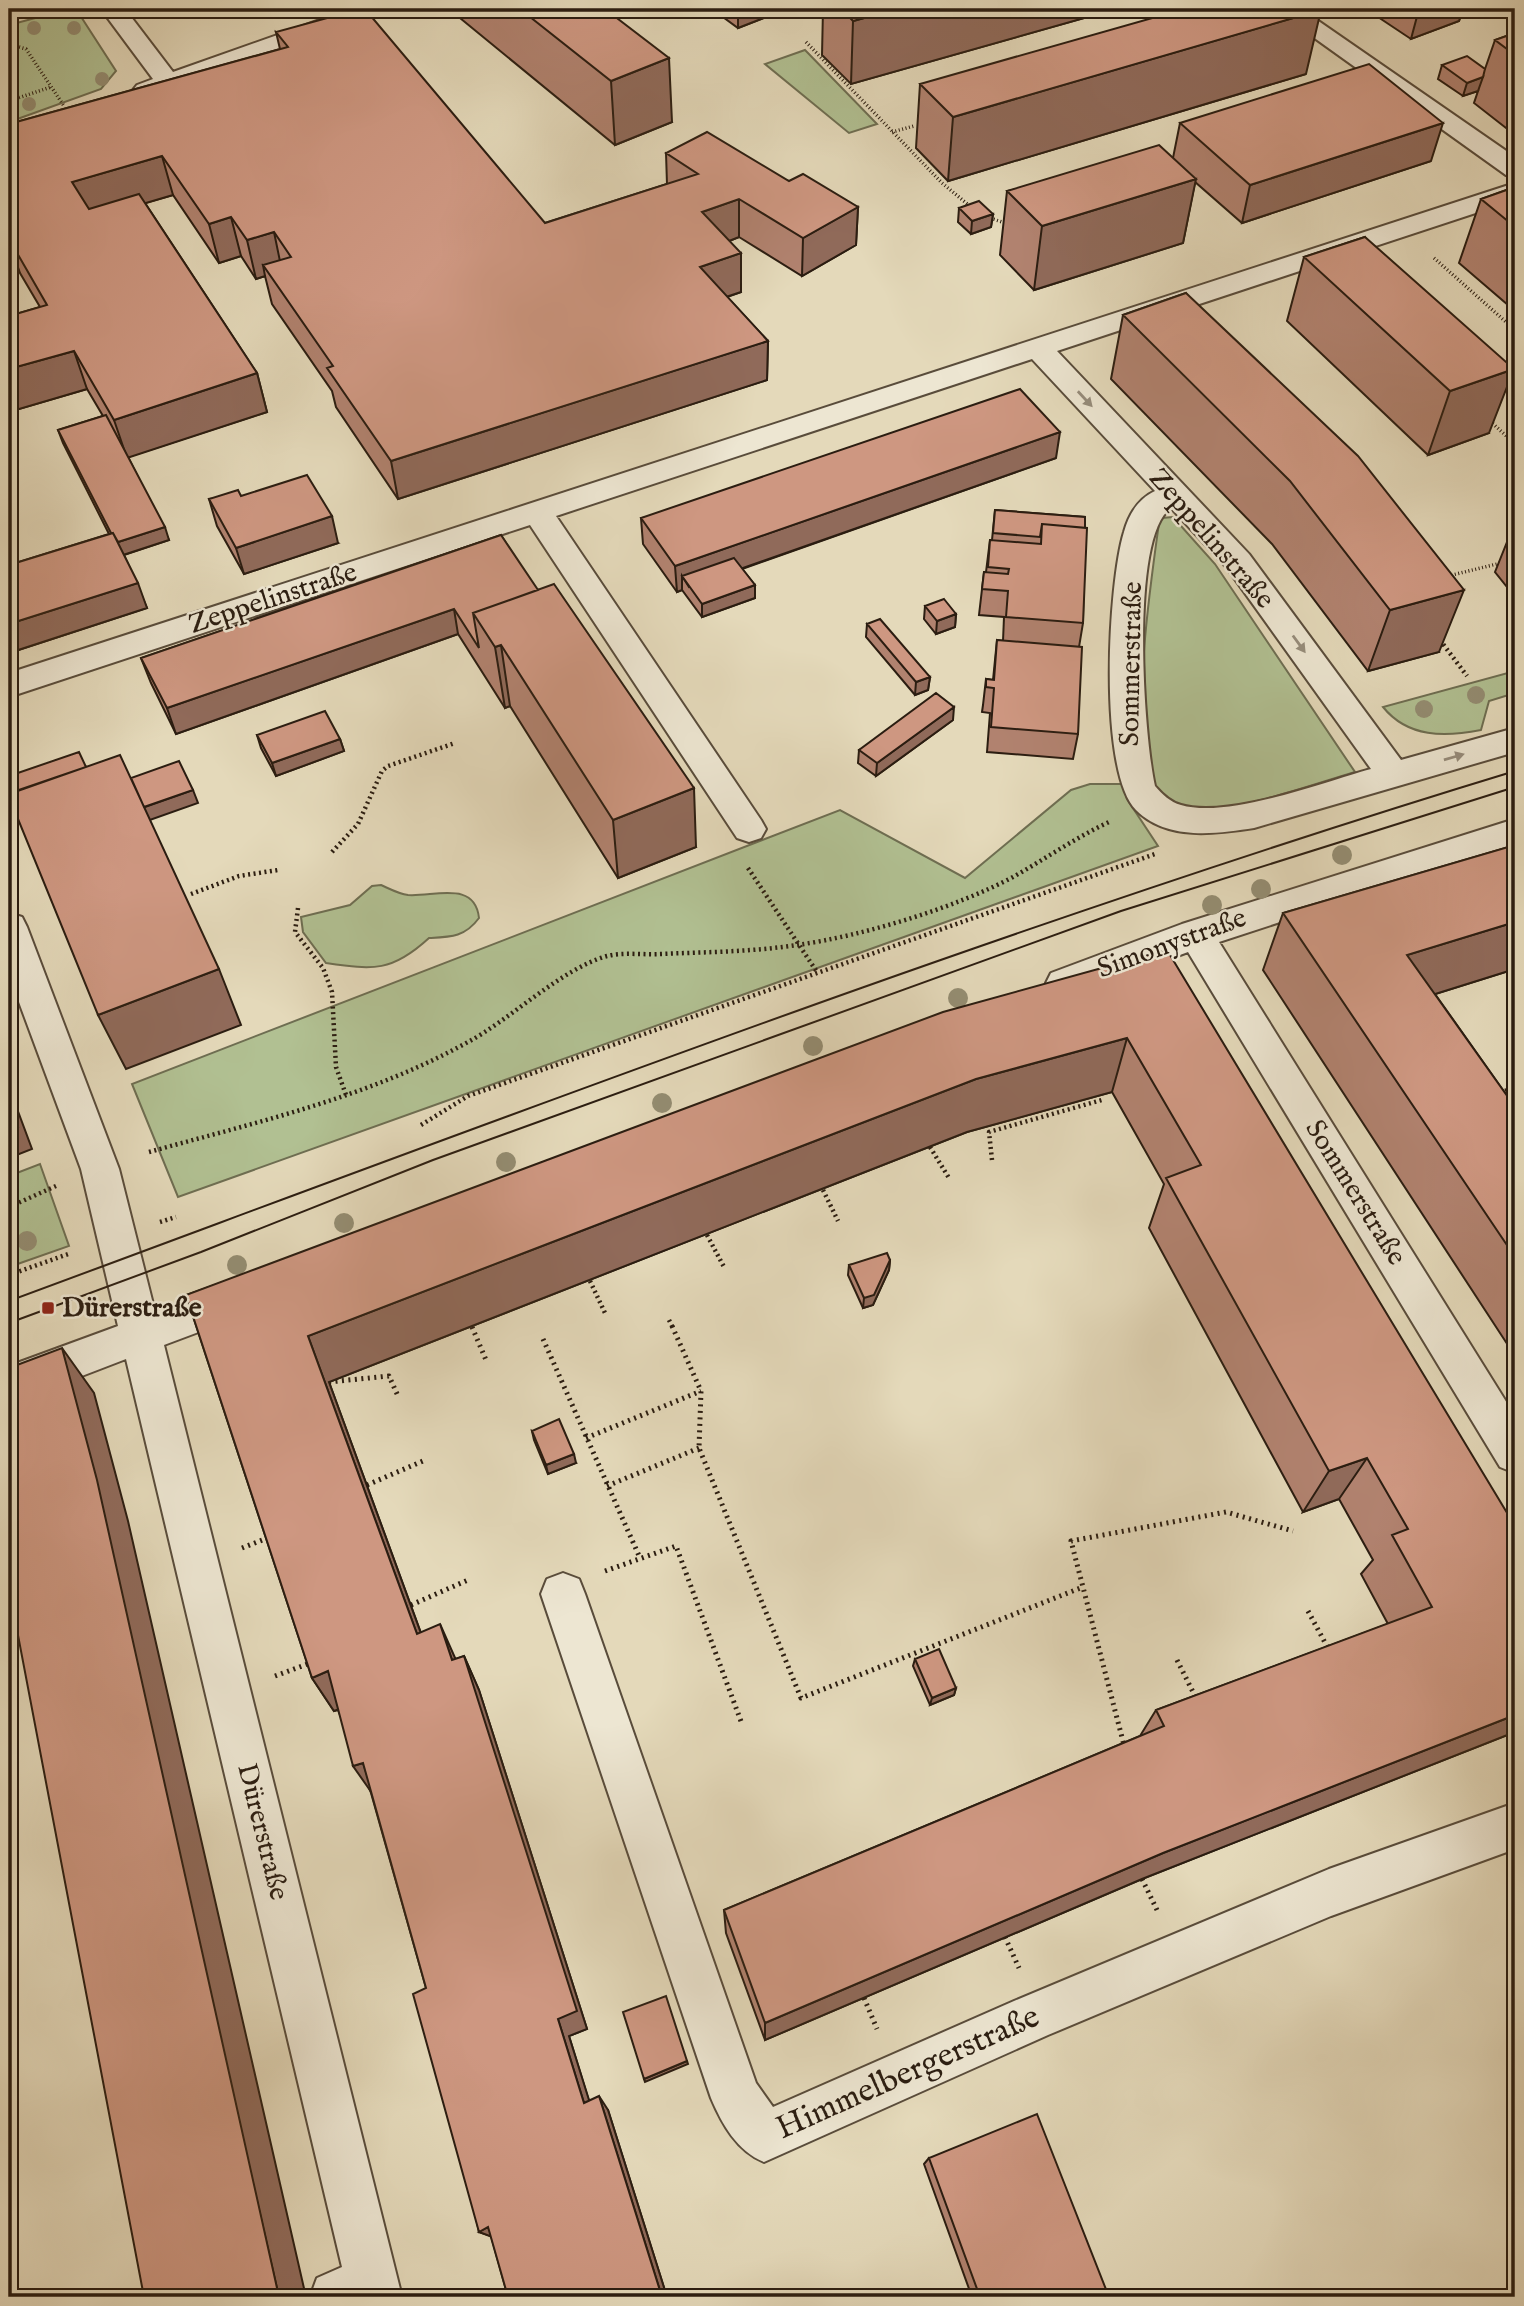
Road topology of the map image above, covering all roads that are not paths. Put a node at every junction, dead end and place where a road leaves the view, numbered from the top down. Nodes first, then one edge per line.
1 (113, 9) edge
2 (373, 9) edge
3 (1286, 9) edge
4 (168, 82) junction
5 (125, 97) edge
6 (1513, 189) edge
7 (1038, 349) junction
8 (1175, 494) junction
9 (538, 513) junction
10 (9, 685) edge
11 (1515, 740) edge
12 (1394, 775) junction
13 (749, 829) dead end
14 (1515, 832) edge
15 (9, 927) edge
16 (1195, 934) junction
17 (1026, 998) edge
18 (271, 1286) edge
19 (141, 1335) junction
20 (9, 1385) edge
21 (1515, 1453) edge
22 (581, 1583) road end
23 (1515, 1826) edge
24 (362, 2292) edge

1 - 4 street
2 - 4 street
3 - 6 street
4 - 5 street
6 - 7 street, Zeppelinstraße
7 -> 8 street, Zeppelinstraße
7 - 9 street, Zeppelinstraße
8 -> 12 street, Zeppelinstraße
8 - 12 street, Sommerstraße
9 - 10 street, Zeppelinstraße
9 - 13 street
12 -> 11 street
14 - 16 street, Simonystraße
15 - 19 street, Dürerstraße
16 - 17 street, Simonystraße
16 - 21 street, Sommerstraße
18 - 19 street
19 - 20 street
19 - 24 street, Dürerstraße
22 - 23 street, Himmelbergerstraße

